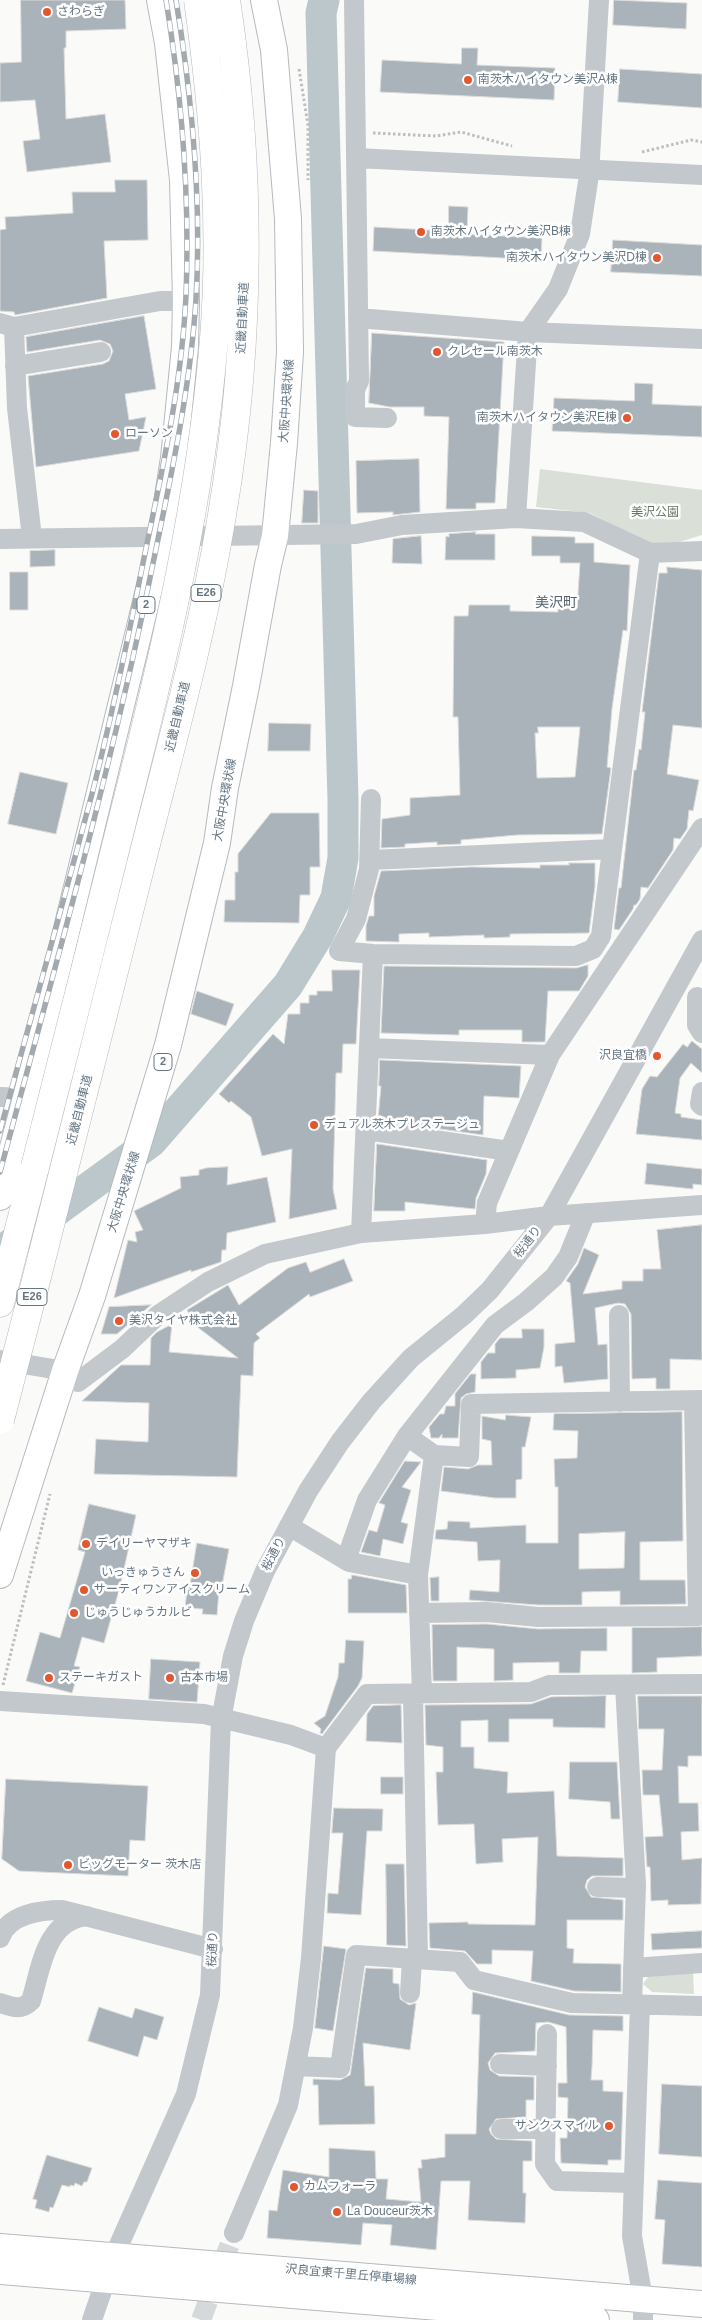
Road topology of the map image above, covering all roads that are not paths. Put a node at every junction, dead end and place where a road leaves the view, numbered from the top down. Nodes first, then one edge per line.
1 (160, 0) edge
2 (198, 0) edge
3 (226, 0) edge
4 (264, 0) edge
5 (354, 0) edge
6 (599, 0) edge
7 (356, 158) junction
8 (590, 168) junction
9 (702, 175) edge
10 (186, 301) junction
11 (358, 318) junction
12 (7, 325) edge
13 (528, 332) junction
14 (702, 339) edge
15 (101, 352) dead end
16 (15, 366) junction
17 (387, 418) dead end
18 (516, 518) junction
19 (162, 536) junction
20 (275, 536) junction
21 (32, 538) junction
22 (0, 539) edge
23 (702, 551) edge
24 (650, 554) junction
25 (371, 799) dead end
26 (702, 828) edge
27 (612, 849) junction
28 (370, 860) junction
29 (702, 940) edge
30 (373, 954) junction
31 (678, 985) junction
32 (699, 995) edge
33 (702, 1033) edge
34 (369, 1048) junction
35 (550, 1055) junction
36 (702, 1092) edge
37 (0, 1098) edge
38 (26, 1098) junction
39 (702, 1106) edge
40 (366, 1130) junction
41 (509, 1151) junction
42 (0, 1197) edge
43 (702, 1204) edge
44 (586, 1213) junction
45 (549, 1216) junction
46 (485, 1224) junction
47 (362, 1233) junction
48 (0, 1304) edge
49 (619, 1315) dead end
50 (0, 1360) edge
51 (65, 1371) junction
52 (698, 1400) edge
53 (620, 1402) junction
54 (0, 1420) edge
55 (407, 1436) junction
56 (434, 1455) junction
57 (289, 1526) junction
58 (346, 1560) junction
59 (700, 1568) edge
60 (0, 1575) edge
61 (418, 1575) junction
62 (419, 1613) junction
63 (702, 1684) edge
64 (625, 1685) junction
65 (418, 1694) junction
66 (0, 1701) edge
67 (221, 1720) junction
68 (326, 1748) junction
69 (597, 1887) dead end
70 (636, 1888) junction
71 (88, 1916) junction
72 (0, 1938) edge
73 (213, 1949) junction
74 (415, 1959) junction
75 (702, 1964) edge
76 (633, 1968) junction
77 (410, 1993) dead end
78 (0, 2003) edge
79 (636, 2004) junction
80 (702, 2006) edge
81 (547, 2034) dead end
82 (500, 2064) dead end
83 (296, 2066) junction
84 (547, 2066) junction
85 (501, 2128) dead end
86 (546, 2129) junction
87 (634, 2183) junction
88 (234, 2233) tunnel mouth
89 (0, 2247) edge
90 (110, 2267) junction
91 (0, 2271) edge
92 (702, 2304) edge
93 (643, 2310) edge
94 (92, 2320) edge
95 (596, 2320) edge

1 - 10 main road, 2
2 - 48 highway, E26, bridge
3 - 54 highway, 近畿自動車道 / E26, bridge
4 - 20 main road, 大阪中央環状線 / 2
5 - 7 street
6 - 8 street
7 - 8 street
7 - 11 street
8 - 9 street
8 - 13 street
10 - 12 street
10 - 19 main road, 2
11 - 13 street
11 - 17 street
12 - 16 street
13 - 14 street
13 - 18 street
15 - 16 street
16 - 21 street
18 - 20 street
18 - 24 street
19 - 20 street
19 - 21 street
19 - 38 main road, 2
20 - 51 main road, 大阪中央環状線 / 2
21 - 22 street
23 - 24 street
24 - 27 street
25 - 28 street
26 - 35 street
27 - 28 street
27 - 30 street
28 - 30 street
29 - 31 street, 桜通り
30 - 34 street
31 - 32 street
31 - 45 street, 桜通り
32 - 33 street
34 - 35 street
34 - 40 street
35 - 41 street
36 - 39 street
37 - 38 street
38 - 42 main road, 2
40 - 41 street
40 - 47 street
41 - 46 street
43 - 44 street
44 - 45 street
44 - 55 street
45 - 46 street
45 - 57 street, 桜通り
46 - 47 street
47 - 51 street
49 - 53 street
50 - 51 street
51 - 60 main road, 大阪中央環状線 / 2
52 - 53 street
52 - 59 street
53 - 56 street
55 - 56 street
55 - 58 street
56 - 61 street
57 - 58 street
57 - 67 street, 桜通り
58 - 61 street
59 - 62 street
61 - 62 street
62 - 65 street
63 - 64 street
64 - 65 street
64 - 70 street
65 - 68 street
65 - 74 street
66 - 67 street
67 - 68 street
67 - 73 street, 桜通り
68 - 83 street
69 - 70 street
70 - 76 street
71 - 72 street
71 - 73 street
71 - 78 street
73 - 90 street, 桜通り
74 - 77 street
74 - 79 street
74 - 83 street
75 - 76 street
76 - 79 street
79 - 80 street
79 - 87 street
81 - 84 street
82 - 84 street
83 - 88 street
84 - 86 street
85 - 86 street
86 - 87 street
87 - 93 street
89 - 90 main road, 沢良宜東千里丘停車場線
90 - 91 main road, 沢良宜東千里丘停車場線
90 - 93 main road, 沢良宜東千里丘停車場線
90 - 94 street, 桜通り
90 - 95 main road, 沢良宜東千里丘停車場線
92 - 93 main road, 沢良宜東千里丘停車場線

